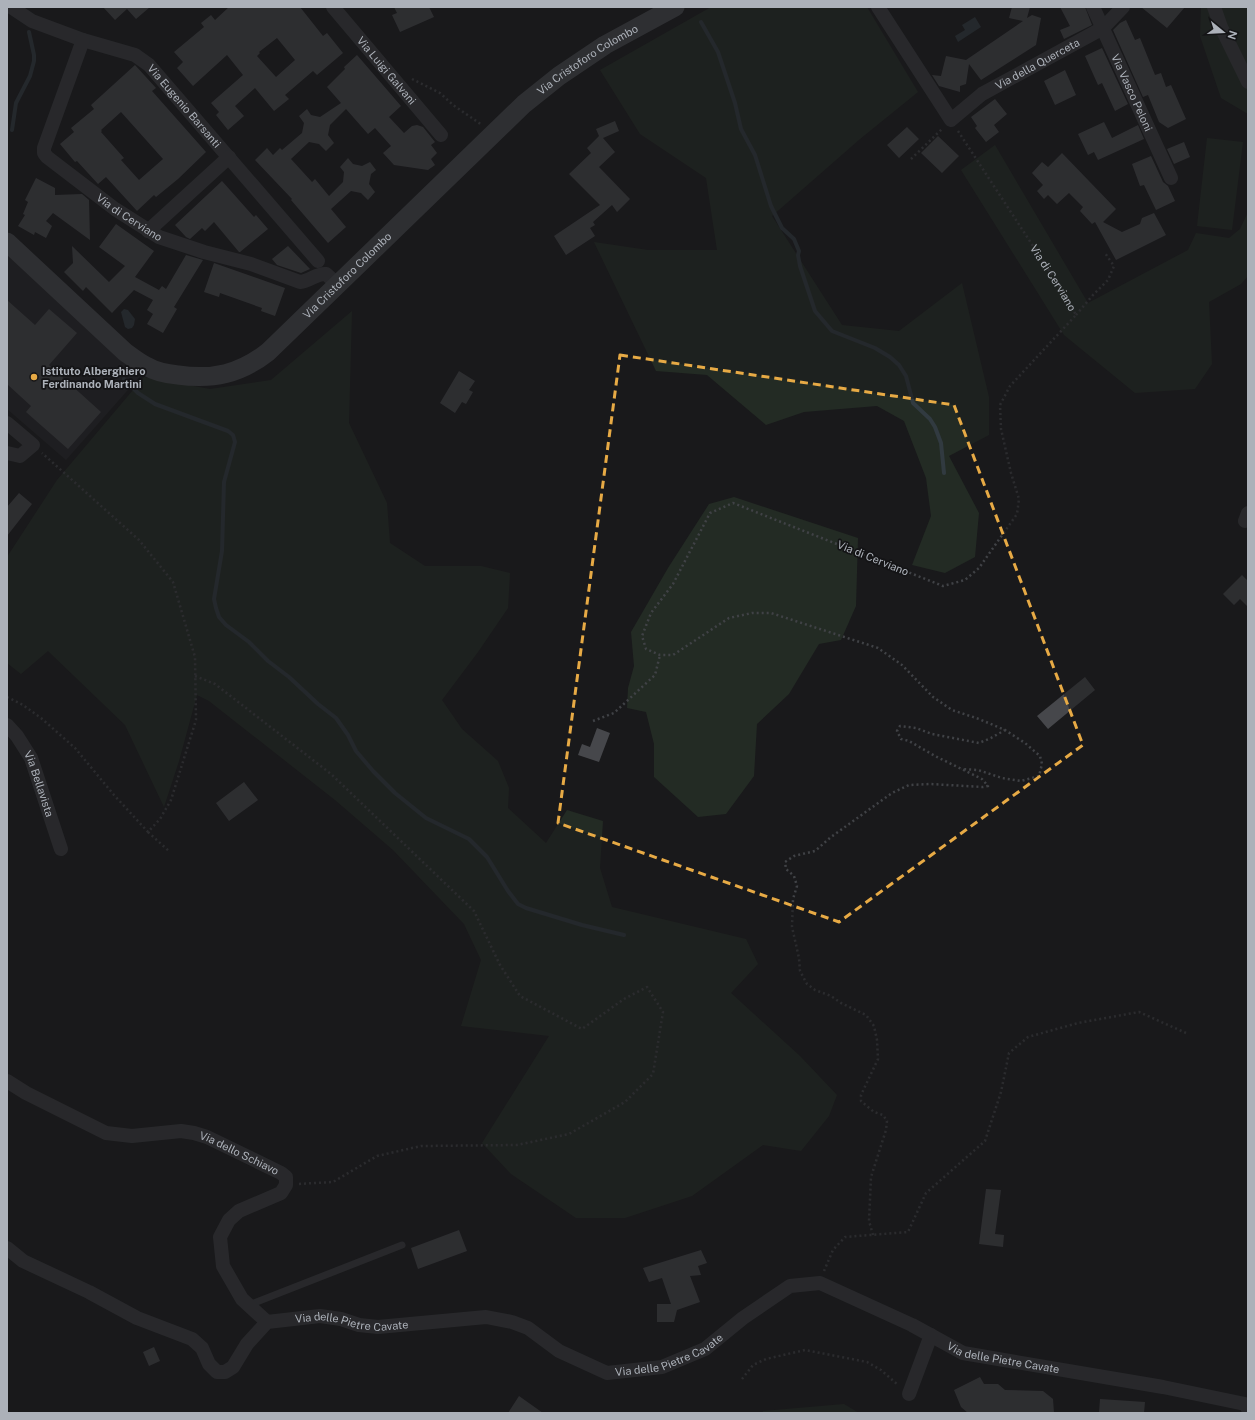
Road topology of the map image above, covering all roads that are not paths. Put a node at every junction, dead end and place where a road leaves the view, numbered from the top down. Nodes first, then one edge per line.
1 (11, 7) edge
2 (332, 7) edge
3 (674, 7) edge
4 (878, 7) edge
5 (1093, 7) edge
6 (1123, 7) edge
7 (1214, 7) edge
8 (1103, 28) junction
9 (84, 40) junction
10 (1248, 82) edge
11 (441, 135) dead end
12 (229, 157) junction
13 (1170, 178) dead end
14 (148, 231) junction
15 (7, 242) edge
16 (318, 261) dead end
17 (337, 284) junction
18 (7, 423) edge
19 (7, 453) edge
20 (7, 725) edge
21 (61, 849) dead end
22 (7, 1081) edge
23 (402, 1245) dead end
24 (7, 1248) edge
25 (250, 1305) junction
26 (267, 1322) junction
27 (931, 1335) junction
28 (909, 1394) road end
29 (1248, 1409) edge

1 - 9 street, Via Eugenio Barsanti
2 - 11 street, Via Luigi Galvani
3 - 17 main road, Via Cristoforo Colombo
4 - 8 street, Via della Querceta
5 - 8 street, Via Vasco Peloni
6 - 8 street, Via della Querceta
7 - 10 street
8 - 13 street, Via Vasco Peloni
9 - 12 street, Via Eugenio Barsanti
9 - 14 street, Via di Cerviano
12 - 14 street
12 - 16 street, Via Eugenio Barsanti
14 - 17 street, Via di Cerviano
15 - 17 main road, Via Cristoforo Colombo
18 - 19 street
20 - 21 street, Via Bellavista
22 - 25 street, Via dello Schiavo
23 - 25 lane
24 - 26 street
25 - 26 street, Via dello Schiavo
26 - 27 street, Via delle Pietre Cavate
27 - 28 street
27 - 29 street, Via delle Pietre Cavate

